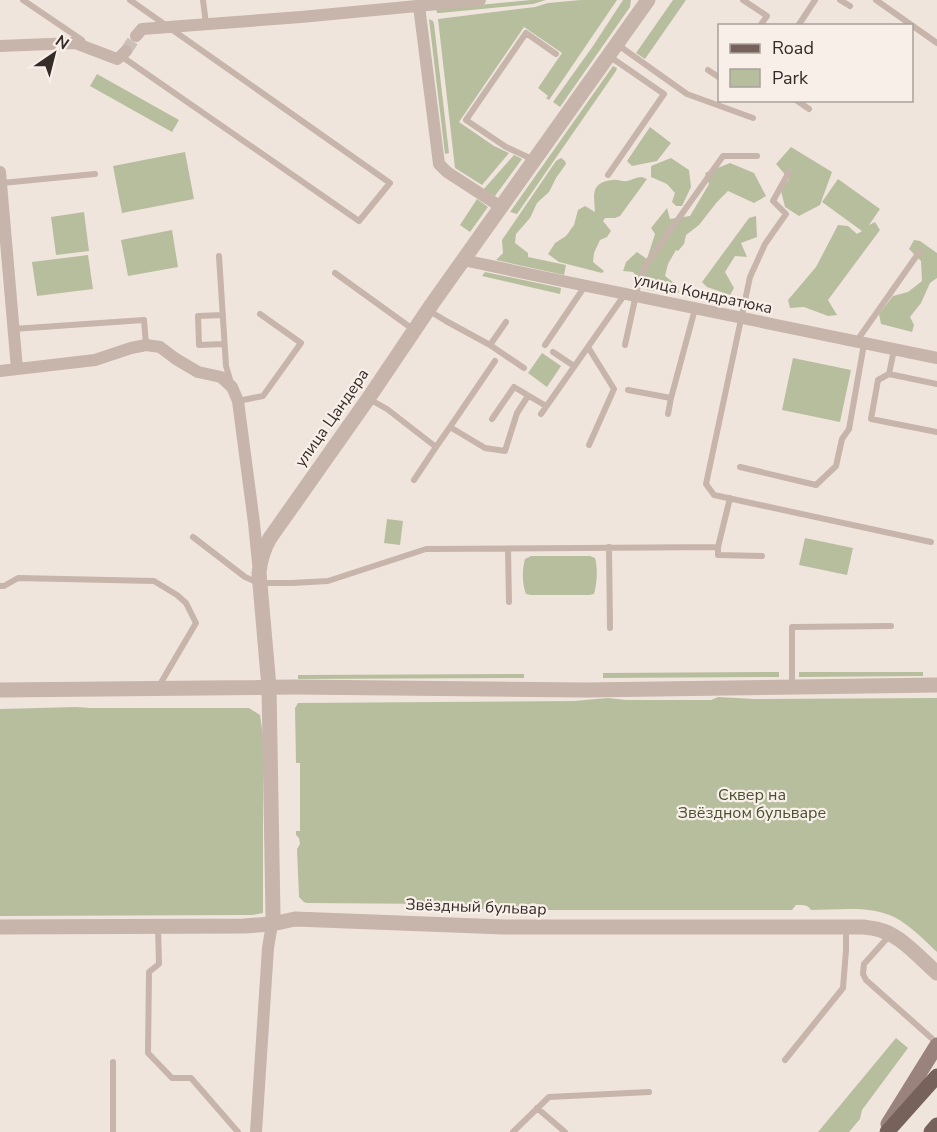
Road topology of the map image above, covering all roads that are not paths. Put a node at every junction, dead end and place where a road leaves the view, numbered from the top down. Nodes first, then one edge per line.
1 (23, 0) edge
2 (130, 0) edge
3 (203, 0) edge
4 (480, 0) edge
5 (648, 0) edge
6 (743, 0) edge
7 (815, 0) edge
8 (840, 0) edge
9 (876, 0) edge
10 (419, 3) edge
11 (850, 6) dead end
12 (206, 24) junction
13 (761, 24) edge
14 (802, 24) edge
15 (910, 24) edge
16 (913, 26) edge
17 (169, 28) junction
18 (137, 35) tunnel mouth
19 (937, 43) edge
20 (84, 45) junction
21 (0, 46) edge
22 (612, 50) junction
23 (123, 54) joint
24 (556, 54) dead end
25 (708, 70) dead end
26 (718, 77) edge
27 (799, 102) edge
28 (809, 110) dead end
29 (753, 118) dead end
30 (758, 156) dead end
31 (534, 160) junction
32 (789, 172) dead end
33 (95, 174) dead end
34 (608, 175) dead end
35 (1, 178) edge
36 (501, 207) junction
37 (3, 231) edge
38 (920, 251) dead end
39 (219, 256) dead end
40 (464, 260) junction
41 (335, 273) dead end
42 (585, 285) junction
43 (631, 295) junction
44 (694, 309) junction
45 (429, 310) junction
46 (260, 314) dead end
47 (223, 315) junction
48 (742, 319) junction
49 (506, 322) dead end
50 (14, 329) junction
51 (414, 330) junction
52 (860, 343) junction
53 (224, 344) junction
54 (146, 345) junction
55 (490, 345) junction
56 (545, 345) dead end
57 (625, 345) dead end
58 (588, 347) junction
59 (894, 350) junction
60 (553, 352) dead end
61 (937, 358) edge
62 (495, 361) dead end
63 (574, 366) junction
64 (524, 368) dead end
65 (17, 369) junction
66 (0, 371) edge
67 (889, 374) junction
68 (937, 384) edge
69 (232, 387) junction
70 (628, 390) dead end
71 (528, 396) junction
72 (671, 398) junction
73 (368, 399) junction
74 (238, 401) junction
75 (546, 406) junction
76 (541, 414) dead end
77 (668, 414) dead end
78 (492, 419) dead end
79 (450, 427) junction
80 (937, 432) edge
81 (589, 445) dead end
82 (436, 447) junction
83 (740, 467) dead end
84 (414, 480) dead end
85 (730, 498) junction
86 (193, 537) dead end
87 (931, 542) dead end
88 (609, 547) junction
89 (718, 547) junction
90 (508, 549) junction
91 (762, 556) dead end
92 (259, 578) junction
93 (0, 586) edge
94 (509, 602) dead end
95 (891, 626) dead end
96 (610, 628) dead end
97 (937, 685) edge
98 (792, 686) junction
99 (269, 687) junction
100 (158, 688) junction
101 (0, 690) edge
102 (272, 924) junction
103 (0, 927) edge
104 (158, 927) junction
105 (846, 927) junction
106 (891, 934) junction
107 (937, 973) edge
108 (937, 1044) edge
109 (785, 1060) dead end
110 (113, 1062) dead end
111 (937, 1076) edge
112 (649, 1092) dead end
113 (537, 1108) junction
114 (937, 1125) edge
115 (112, 1132) edge
116 (238, 1132) edge
117 (256, 1132) edge
118 (513, 1132) edge
119 (565, 1132) edge
120 (885, 1132) edge
121 (931, 1132) edge

1 - 20 lane
2 - 17 lane
3 - 12 lane
4 - 10 street
5 - 22 street, улица Цандера
6 - 13 lane
7 - 14 lane
8 - 11 lane
9 - 15 lane
10 - 12 street
10 - 36 street
12 - 17 street
16 - 19 lane
17 - 18 street
17 - 23 lane
20 - 21 street
20 - 23 street
22 - 29 lane
22 - 31 street, улица Цандера
22 - 34 lane
24 - 31 lane
25 - 26 lane
27 - 28 lane
30 - 43 lane
31 - 36 street, улица Цандера
32 - 48 lane
33 - 35 lane
35 - 37 street
36 - 40 street, улица Цандера
37 - 50 street
38 - 52 lane
39 - 47 lane
40 - 42 street, улица Кондратюка
40 - 45 street, улица Цандера
41 - 51 lane
42 - 43 street, улица Кондратюка
42 - 56 lane
43 - 44 street, улица Кондратюка
43 - 57 lane
43 - 58 lane
44 - 48 street, улица Кондратюка
44 - 72 lane
45 - 51 street, улица Цандера
45 - 55 lane
46 - 74 lane
47 - 53 lane
47 - 53 lane
48 - 52 street, улица Кондратюка
48 - 85 lane
49 - 55 lane
50 - 54 lane
50 - 65 street
51 - 73 street, улица Цандера
52 - 59 street, улица Кондратюка
52 - 83 lane
53 - 69 lane
54 - 65 street
54 - 69 street
55 - 64 lane
58 - 63 lane
58 - 81 lane
59 - 61 street, улица Кондратюка
59 - 67 lane
60 - 63 lane
62 - 79 lane
63 - 75 lane
65 - 66 street
67 - 68 lane
67 - 80 lane
69 - 74 street
70 - 72 lane
71 - 75 lane
71 - 78 lane
71 - 79 lane
72 - 77 lane
73 - 82 lane
73 - 92 street, улица Цандера
74 - 92 street
75 - 76 lane
79 - 82 lane
82 - 84 lane
85 - 87 lane
85 - 89 lane
86 - 92 lane
88 - 89 lane
88 - 90 lane
88 - 96 lane
89 - 91 lane
90 - 92 lane
90 - 94 lane
92 - 99 street, улица Цандера
93 - 100 lane
95 - 98 lane
97 - 98 street
98 - 99 street
99 - 100 street
99 - 102 street, улица Цандера
100 - 101 street
102 - 104 street, Звёздный бульвар
102 - 105 street, Звёздный бульвар
102 - 117 street
103 - 104 street, Звёздный бульвар
104 - 116 lane
105 - 106 street, Звёздный бульвар
105 - 109 lane
106 - 107 street, Звёздный бульвар
106 - 108 lane
108 - 120 main road
110 - 115 lane
111 - 120 main road
112 - 113 lane
113 - 118 lane
113 - 119 lane
114 - 121 main road

